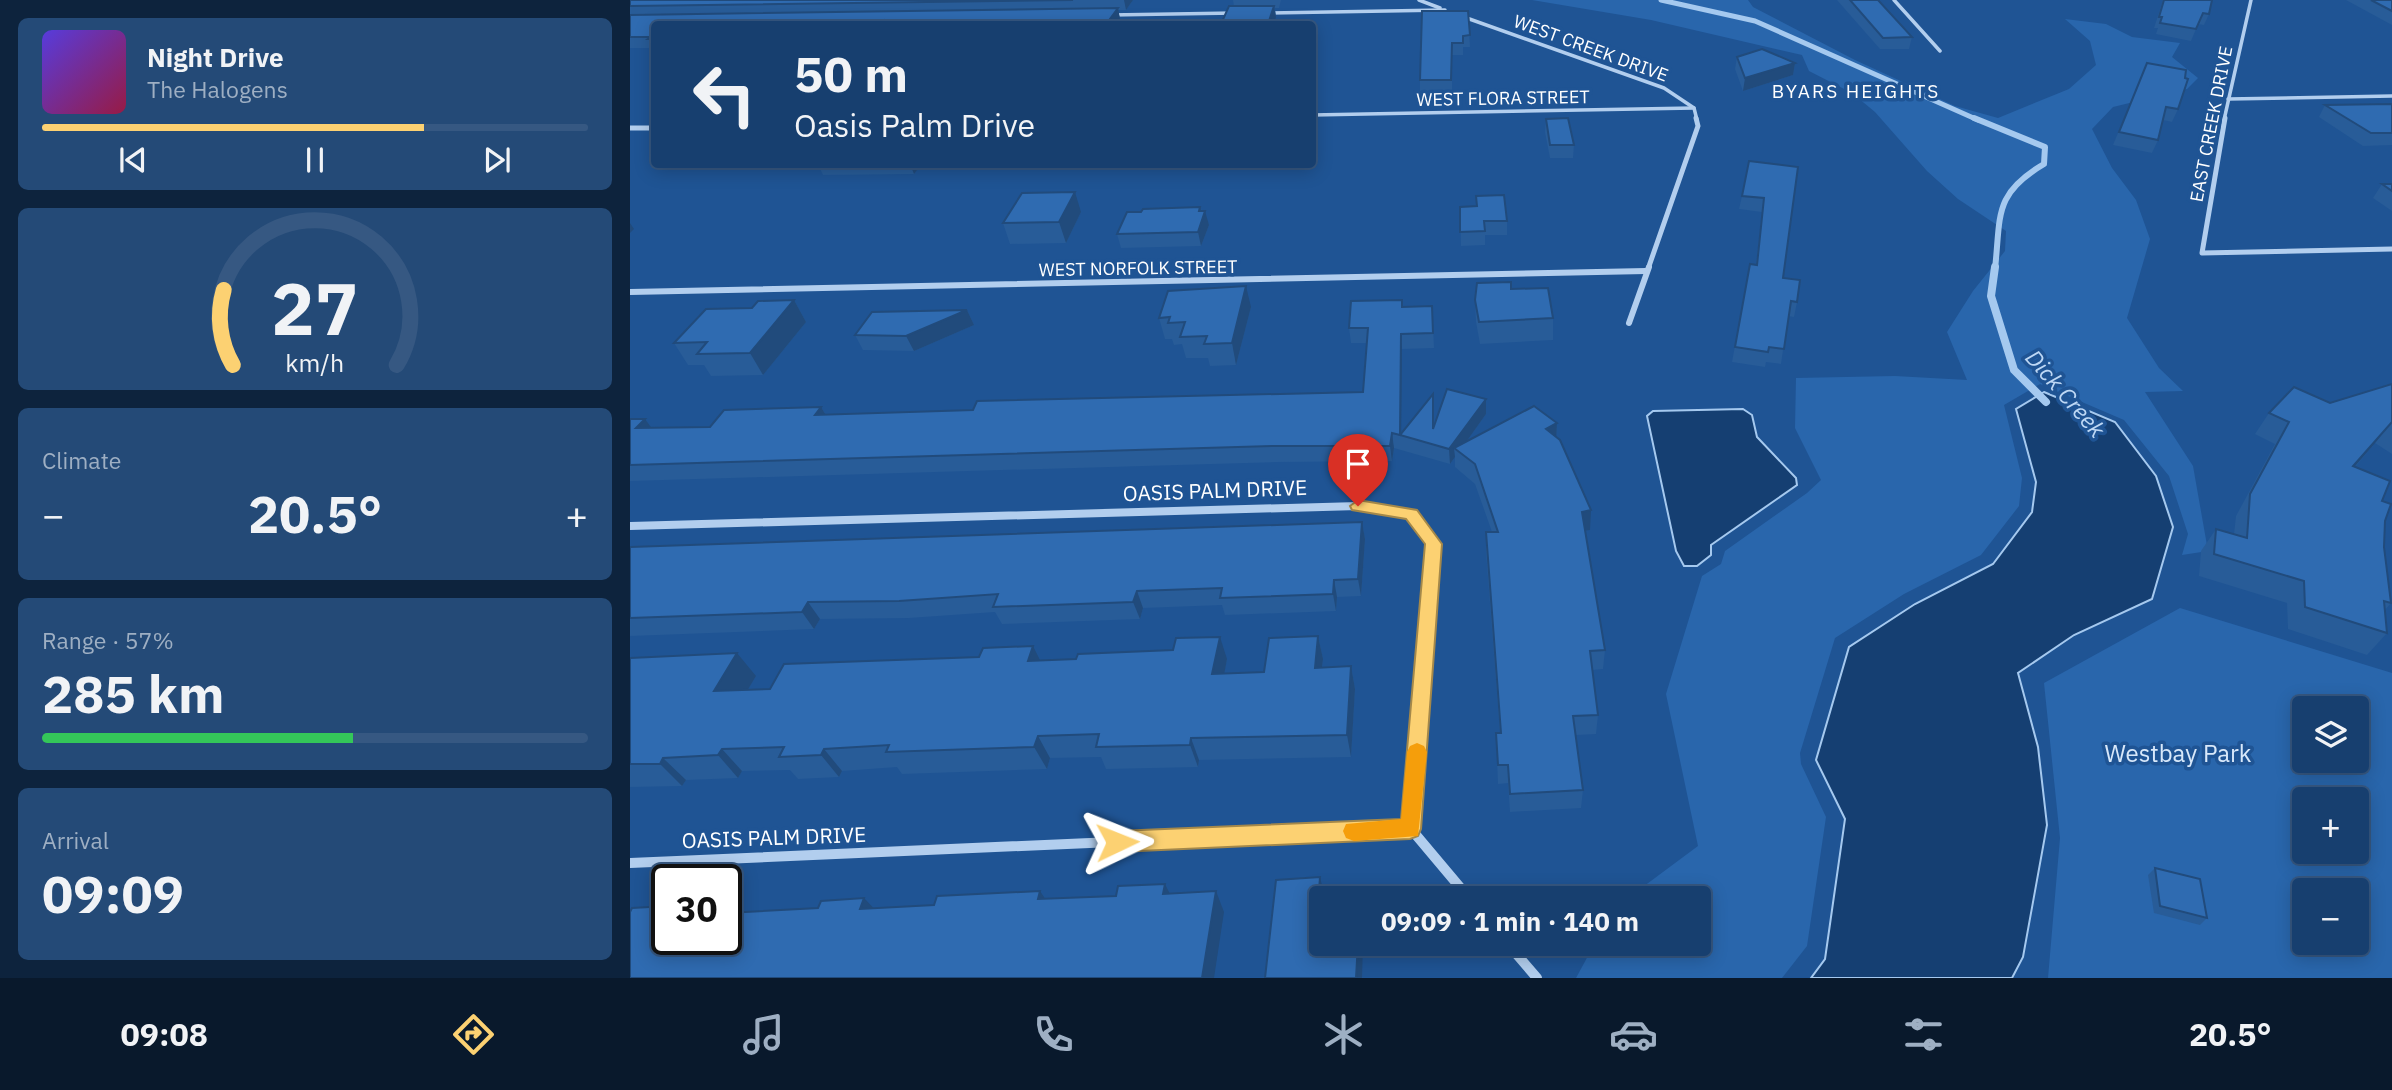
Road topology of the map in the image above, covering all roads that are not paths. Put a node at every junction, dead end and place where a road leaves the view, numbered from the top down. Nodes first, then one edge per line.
1 (1419, 0) edge
2 (1895, 0) edge
3 (2251, 0) edge
4 (1445, 10) junction
5 (1238, 13) edge
6 (1266, 13) edge
7 (1100, 15) edge
8 (1940, 51) dead end
9 (2392, 96) edge
10 (2228, 99) junction
11 (1694, 108) junction
12 (1316, 115) edge
13 (630, 128) edge
14 (651, 128) edge
15 (2392, 249) edge
16 (1646, 271) junction
17 (630, 292) edge
18 (1629, 323) dead end
19 (630, 526) edge
20 (1410, 829) junction
21 (630, 863) edge
22 (1459, 886) edge
23 (1518, 956) edge
24 (1537, 978) edge

1 - 4 street, WEST CREEK DRIVE
2 - 8 street
3 - 10 street, EAST CREEK DRIVE
4 - 6 street
4 - 11 street, WEST CREEK DRIVE
5 - 7 street
9 - 10 street
10 - 15 street, EAST CREEK DRIVE
11 - 12 street, WEST FLORA STREET
11 - 16 street
13 - 14 street
16 - 17 street, WEST NORFOLK STREET
16 - 18 street
19 - 20 street, OASIS PALM DRIVE
20 - 21 street, OASIS PALM DRIVE
20 - 22 street
23 - 24 street

